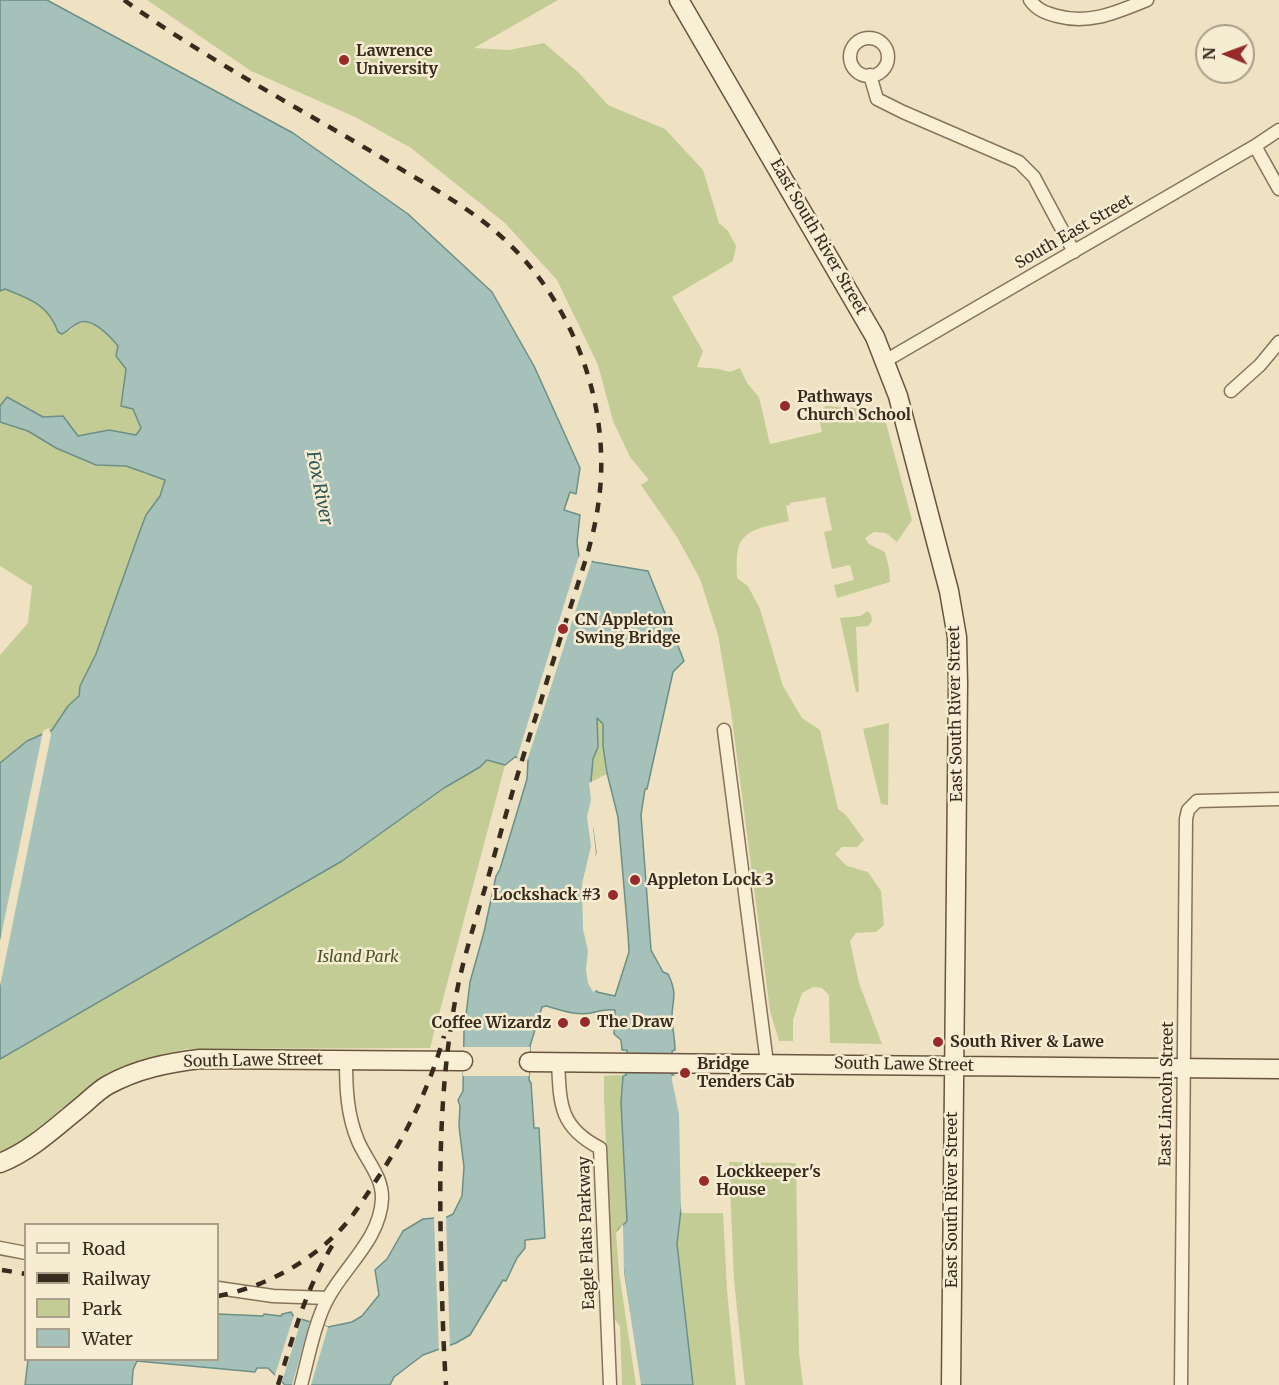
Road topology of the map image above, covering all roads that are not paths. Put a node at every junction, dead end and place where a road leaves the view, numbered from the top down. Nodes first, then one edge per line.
1 (679, 0) edge
2 (1030, 0) edge
3 (1147, 0) edge
4 (870, 75) dead end
5 (1279, 130) edge
6 (1255, 146) junction
7 (1279, 189) edge
8 (1074, 252) junction
9 (1279, 342) edge
10 (885, 361) junction
11 (1231, 391) dead end
12 (724, 730) dead end
13 (1279, 799) edge
14 (346, 1060) junction
15 (463, 1061) dead end
16 (558, 1061) junction
17 (530, 1062) dead end
18 (767, 1064) junction
19 (953, 1066) junction
20 (1184, 1068) junction
21 (1279, 1069) edge
22 (0, 1162) edge
23 (0, 1248) edge
24 (24, 1253) edge
25 (219, 1288) edge
26 (328, 1298) junction
27 (301, 1385) edge
28 (610, 1385) edge
29 (951, 1385) edge
30 (1180, 1385) edge

1 - 10 street, East South River Street
2 - 3 street
4 - 8 street
5 - 6 street, South East Street
6 - 7 street
6 - 8 street, South East Street
8 - 10 street, South East Street
9 - 11 street
10 - 19 street, East South River Street
12 - 18 street
13 - 20 street, East Lincoln Street
14 - 15 street, South Lawe Street
14 - 22 street, South Lawe Street
14 - 26 street
16 - 17 street, South Lawe Street
16 - 18 street, South Lawe Street
16 - 28 street, Eagle Flats Parkway
18 - 19 street, South Lawe Street
19 - 20 street, South Lawe Street
19 - 29 street, East South River Street
20 - 21 street, South Lawe Street
20 - 30 street, East Lincoln Street
23 - 24 street
25 - 26 street
26 - 27 street

